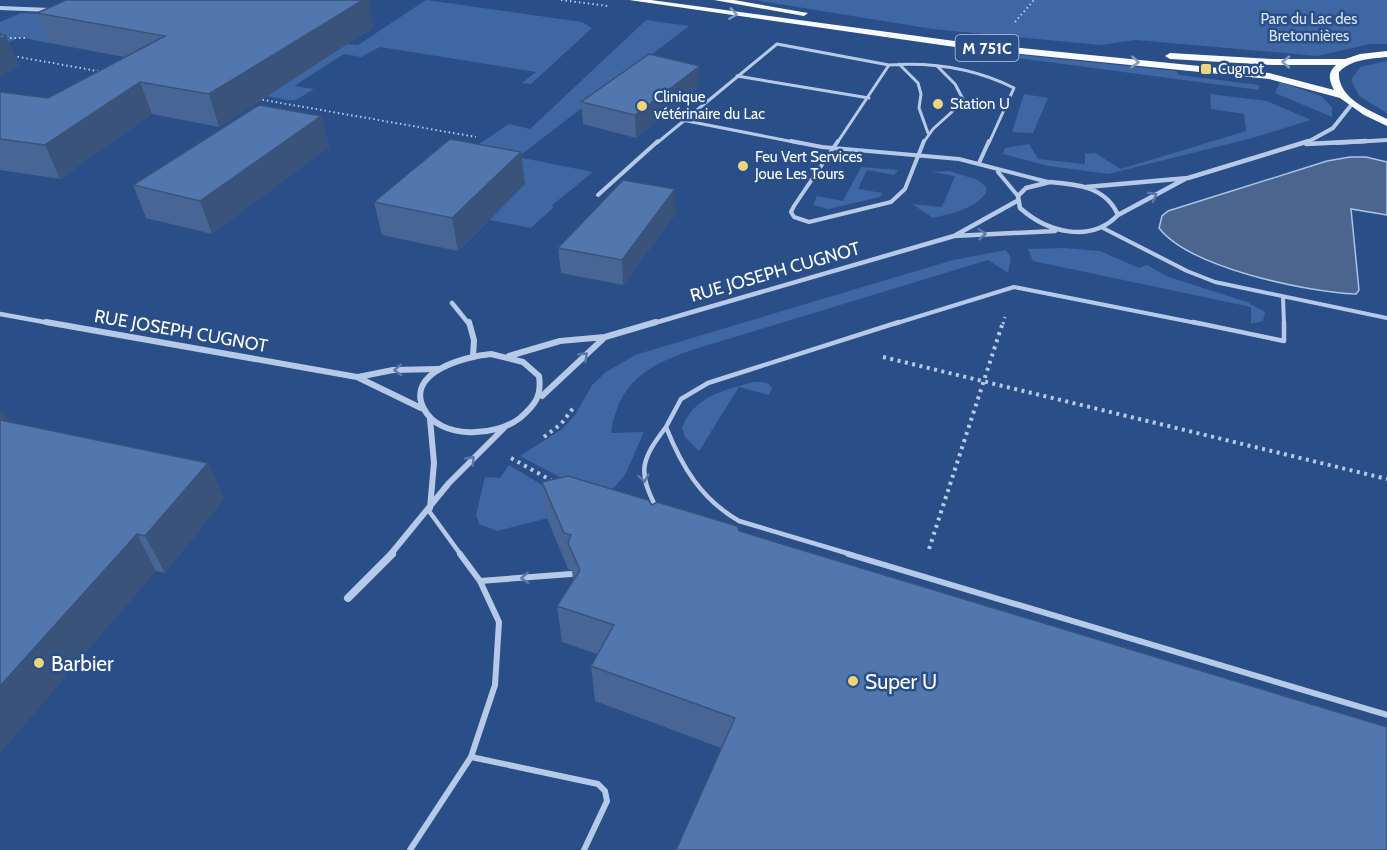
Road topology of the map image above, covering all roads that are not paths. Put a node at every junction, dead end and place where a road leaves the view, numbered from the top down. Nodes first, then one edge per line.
1 (633, 0) edge
2 (718, 0) edge
3 (0, 8) edge
4 (53, 10) edge
5 (1387, 54) edge
6 (1344, 62) junction
7 (899, 64) junction
8 (889, 65) junction
9 (937, 66) junction
10 (737, 76) junction
11 (1340, 95) junction
12 (869, 98) junction
13 (1352, 104) junction
14 (682, 120) junction
15 (1387, 123) edge
16 (928, 133) junction
17 (1387, 140) edge
18 (1303, 144) junction
19 (834, 148) junction
20 (920, 156) junction
21 (979, 163) junction
22 (994, 168) junction
23 (1188, 178) junction
24 (1050, 182) junction
25 (1086, 187) junction
26 (598, 195) dead end
27 (1018, 199) junction
28 (1118, 215) junction
29 (1103, 228) junction
30 (1065, 231) junction
31 (954, 236) junction
32 (1283, 297) junction
33 (452, 303) dead end
34 (0, 314) edge
35 (1387, 318) edge
36 (605, 337) junction
37 (473, 356) junction
38 (508, 356) junction
39 (439, 369) junction
40 (357, 377) junction
41 (541, 396) junction
42 (421, 408) junction
43 (430, 419) junction
44 (504, 427) junction
45 (666, 427) junction
46 (429, 511) junction
47 (661, 519) edge
48 (571, 574) edge
49 (480, 581) junction
50 (348, 598) dead end
51 (1387, 715) edge
52 (471, 757) junction
53 (410, 850) edge
54 (584, 850) edge

1 -> 11 main road, M 751C
6 -> 2 main road, M 751C
3 - 4 street
5 - 6 main road, M 751C
6 - 11 main road
7 - 8 lane
7 - 9 lane
7 - 16 lane
8 - 10 lane
8 - 12 lane
9 - 16 lane
9 - 21 lane
10 - 12 lane
10 - 14 lane
11 - 13 main road, M 751C
12 - 19 lane
13 - 15 main road, M 751C
13 - 18 street
14 - 19 lane
14 - 26 lane
16 - 20 lane
17 - 18 street
18 - 23 street
19 - 20 lane
19 - 20 lane
20 - 21 lane
21 - 22 lane
22 - 24 lane
22 - 27 lane
23 - 25 street
28 -> 23 street
24 - 25 street
24 - 27 street, RUE JOSEPH CUGNOT
25 - 28 street
27 - 30 street
27 - 31 street, RUE JOSEPH CUGNOT
28 - 29 street
29 - 30 street, RUE JOSEPH CUGNOT
29 - 32 lane
31 -> 30 street, RUE JOSEPH CUGNOT
31 - 36 street, RUE JOSEPH CUGNOT
32 - 35 lane
32 - 45 lane
33 - 37 street
34 - 40 street, RUE JOSEPH CUGNOT
36 - 38 street, RUE JOSEPH CUGNOT
41 -> 36 street, RUE JOSEPH CUGNOT
37 - 38 street
37 - 39 street
38 - 41 street
39 -> 40 street, RUE JOSEPH CUGNOT
39 - 42 street
40 - 42 street, RUE JOSEPH CUGNOT
41 - 44 street
42 - 43 street
43 - 44 street
43 - 46 street
46 -> 44 street
45 -> 47 lane
45 - 51 lane
46 - 49 lane
46 - 50 street
48 -> 49 lane
49 - 52 lane
52 - 53 lane
52 - 54 lane

